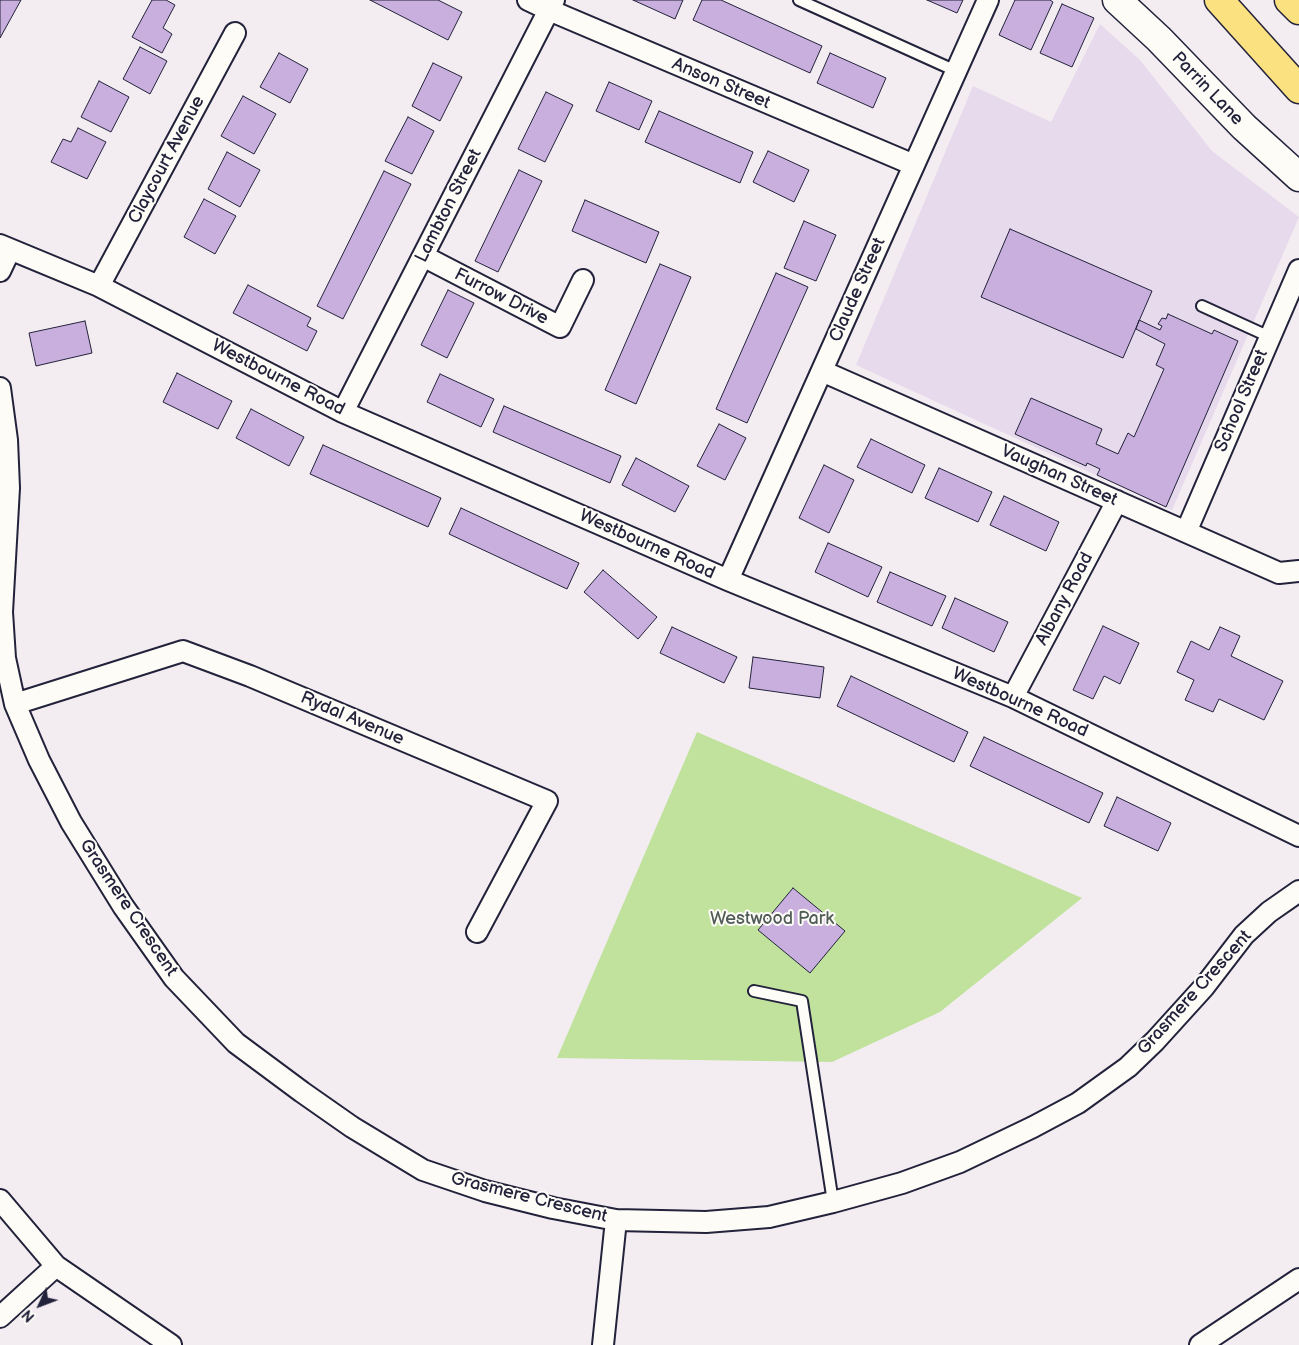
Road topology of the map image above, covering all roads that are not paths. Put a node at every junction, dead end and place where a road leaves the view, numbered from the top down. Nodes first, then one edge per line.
1 (528, 0) edge
2 (800, 0) edge
3 (988, 0) edge
4 (1117, 0) edge
5 (1219, 0) edge
6 (1290, 0) edge
7 (551, 5) edge
8 (1299, 10) edge
9 (235, 33) dead end
10 (956, 71) junction
11 (1299, 89) edge
12 (914, 166) junction
13 (1299, 177) edge
14 (5, 248) edge
15 (423, 256) junction
16 (1299, 270) edge
17 (0, 271) edge
18 (583, 280) dead end
19 (99, 286) junction
20 (1202, 306) dead end
21 (1270, 337) junction
22 (822, 371) junction
23 (0, 388) edge
24 (343, 412) junction
25 (1117, 501) junction
26 (1186, 532) junction
27 (1299, 571) edge
28 (728, 580) junction
29 (1014, 698) junction
30 (15, 704) junction
31 (1299, 836) edge
32 (1299, 891) edge
33 (477, 932) dead end
34 (754, 991) dead end
35 (0, 1200) edge
36 (833, 1202) junction
37 (616, 1220) junction
38 (56, 1266) junction
39 (1299, 1279) edge
40 (0, 1317) edge
41 (171, 1345) edge
42 (603, 1345) edge
43 (1200, 1345) edge

1 - 7 street, Anson Street
2 - 10 lane
3 - 10 street, Claude Street
4 - 13 main road, Parrin Lane
5 - 11 highway
6 - 8 highway
7 - 12 street, Anson Street
7 - 15 street, Lambton Street
9 - 19 street, Claycourt Avenue
10 - 12 street, Claude Street
12 - 22 street, Claude Street
14 - 17 street
14 - 19 street, Westbourne Road
15 - 18 street, Furrow Drive
15 - 24 street, Lambton Street
16 - 21 street, School Street
19 - 24 street, Westbourne Road
20 - 21 lane
21 - 26 street, School Street
22 - 25 street, Vaughan Street
22 - 28 street, Claude Street
23 - 30 street, Grasmere Crescent
24 - 28 street, Westbourne Road
25 - 26 street, Vaughan Street
25 - 29 street, Albany Road
26 - 27 street, Vaughan Street
28 - 29 street, Westbourne Road
29 - 31 street, Westbourne Road
30 - 33 street, Rydal Avenue
30 - 37 street, Grasmere Crescent
32 - 36 street, Grasmere Crescent
34 - 36 lane
35 - 38 street
36 - 37 street, Grasmere Crescent
37 - 42 street
38 - 40 street
38 - 41 street
39 - 43 street

